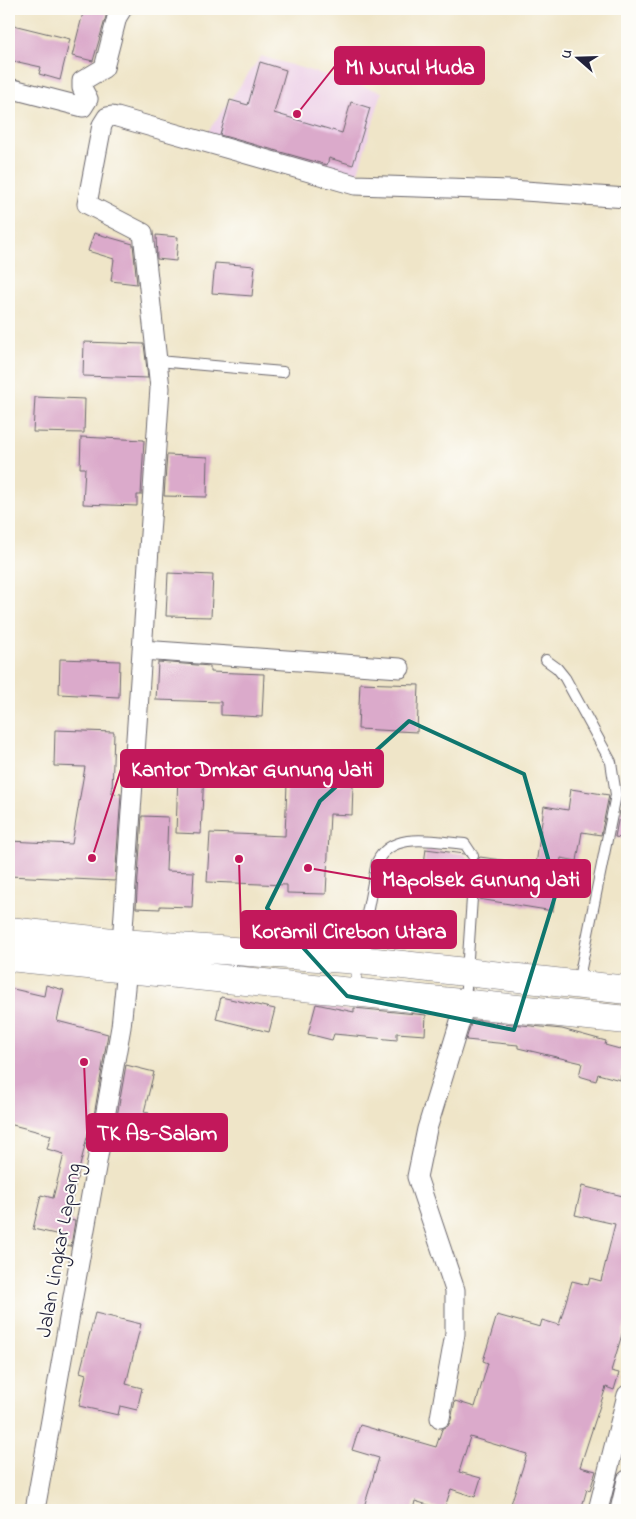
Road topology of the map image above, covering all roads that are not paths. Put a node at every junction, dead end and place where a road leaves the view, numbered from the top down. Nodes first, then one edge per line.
1 (122, 9) edge
2 (9, 88) edge
3 (627, 198) edge
4 (158, 361) junction
5 (283, 372) dead end
6 (142, 650) junction
7 (546, 660) dead end
8 (400, 668) dead end
9 (473, 856) dead end
10 (472, 898) dead end
11 (9, 931) edge
12 (88, 952) junction
13 (263, 953) junction
14 (124, 955) junction
15 (9, 957) edge
16 (358, 960) junction
17 (466, 973) junction
18 (262, 981) junction
19 (578, 984) junction
20 (627, 990) edge
21 (355, 992) junction
22 (464, 1004) junction
23 (627, 1020) edge
24 (627, 1395) edge
25 (440, 1418) dead end
26 (627, 1480) edge
27 (35, 1510) edge
28 (598, 1510) edge
29 (620, 1510) edge

1 - 2 street
3 - 4 street, Jalan Lingkar Lapang
4 - 5 lane
4 - 6 street, Jalan Lingkar Lapang
6 - 8 street
6 - 14 street, Jalan Lingkar Lapang
7 - 19 lane
9 - 16 lane
10 - 17 lane
11 - 12 highway
12 - 14 highway
12 - 15 highway
13 - 14 highway
13 - 16 highway
13 - 18 highway
14 - 18 highway
14 - 27 street, Jalan Lingkar Lapang
16 - 17 highway
16 - 21 lane
17 - 19 highway
17 - 22 lane
18 - 21 highway
19 - 20 highway
21 - 22 highway
22 - 23 highway
22 - 25 street
24 - 28 street
26 - 29 street

